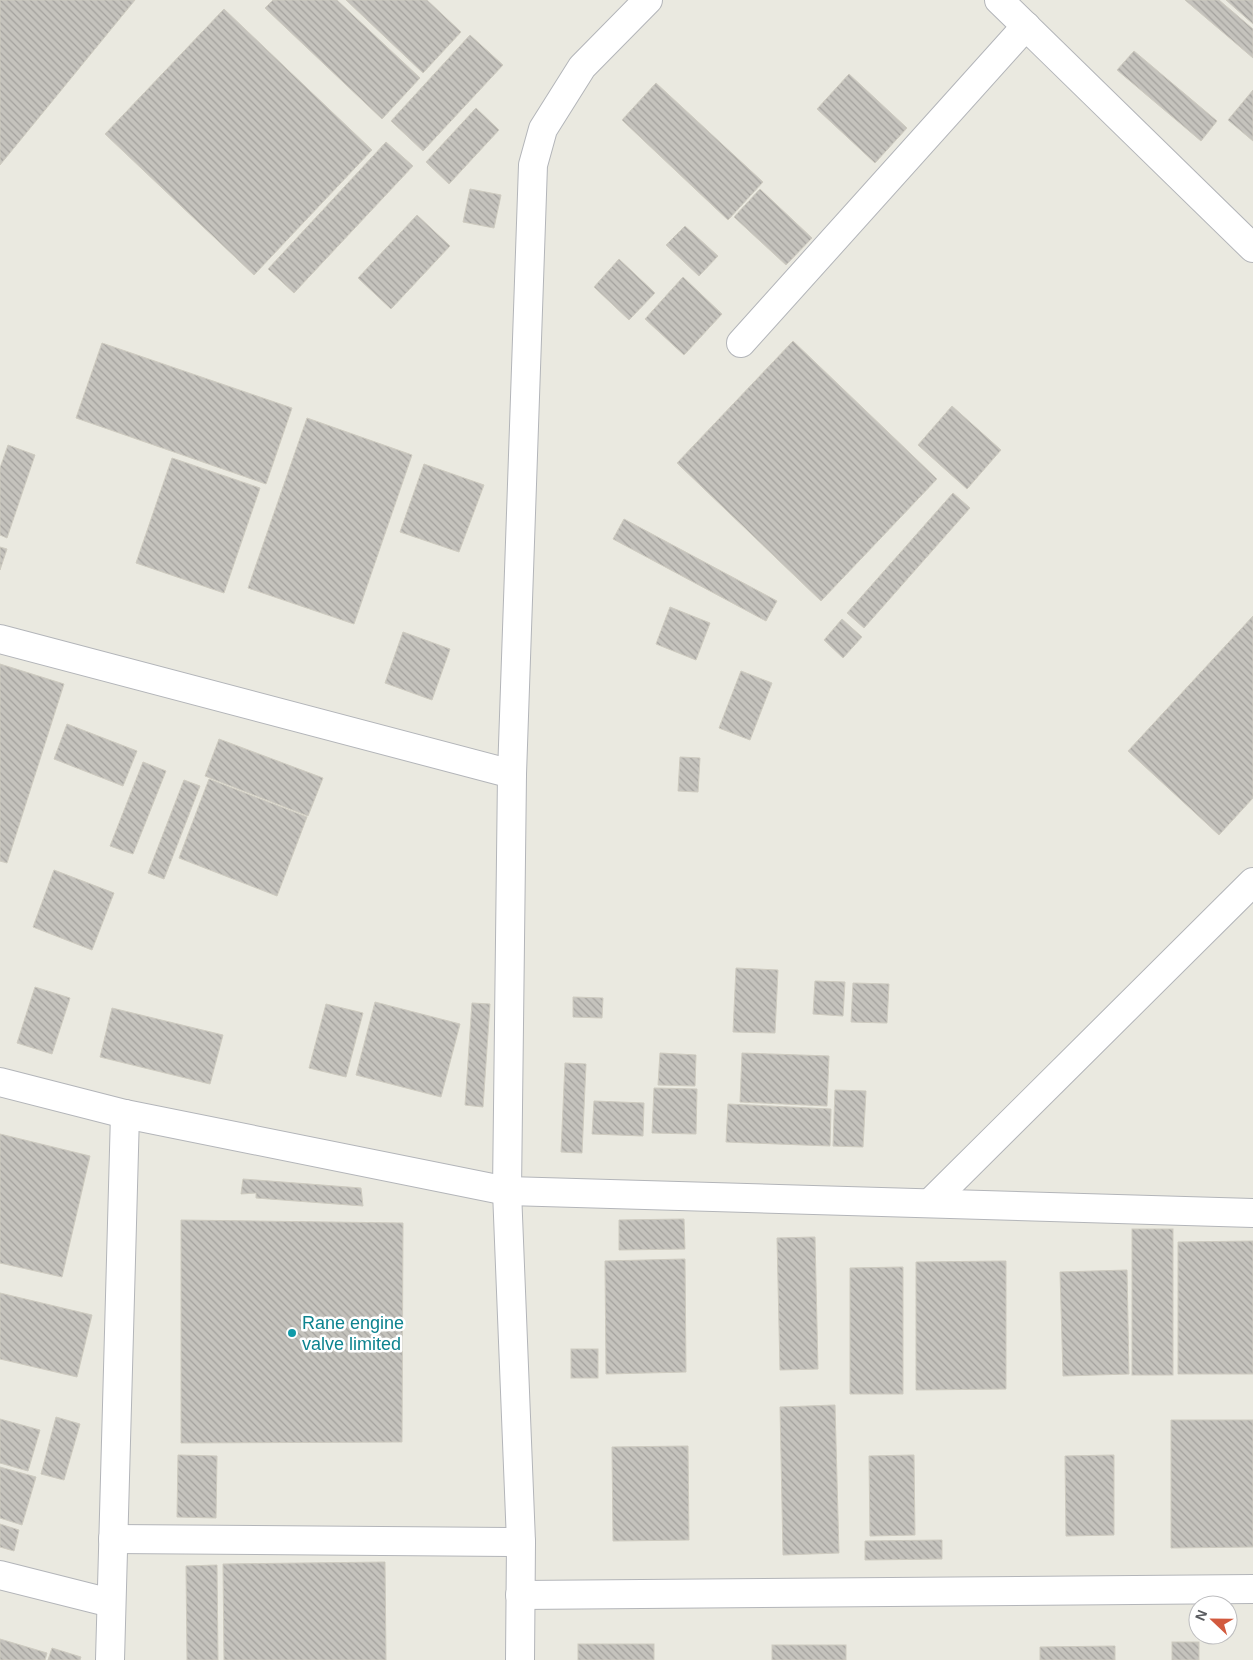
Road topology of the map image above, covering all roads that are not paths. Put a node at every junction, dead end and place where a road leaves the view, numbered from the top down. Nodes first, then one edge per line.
1 (648, 0) edge
2 (1000, 0) edge
3 (1026, 26) junction
4 (1253, 248) edge
5 (741, 343) dead end
6 (0, 639) edge
7 (512, 774) junction
8 (1253, 882) edge
9 (0, 1082) edge
10 (125, 1114) junction
11 (507, 1191) junction
12 (930, 1203) junction
13 (1253, 1213) edge
14 (113, 1539) junction
15 (521, 1542) junction
16 (0, 1575) edge
17 (1253, 1589) edge
18 (520, 1596) junction
19 (111, 1603) junction
20 (110, 1660) edge
21 (520, 1660) edge

1 - 7 street
2 - 3 street
3 - 4 street
3 - 5 street
6 - 7 street
7 - 11 street
8 - 12 street
9 - 10 street
10 - 11 street
10 - 14 street
11 - 12 street
11 - 15 street
12 - 13 street
14 - 15 street
14 - 19 street
15 - 18 street
16 - 19 street
17 - 18 street
18 - 21 street
19 - 20 street

